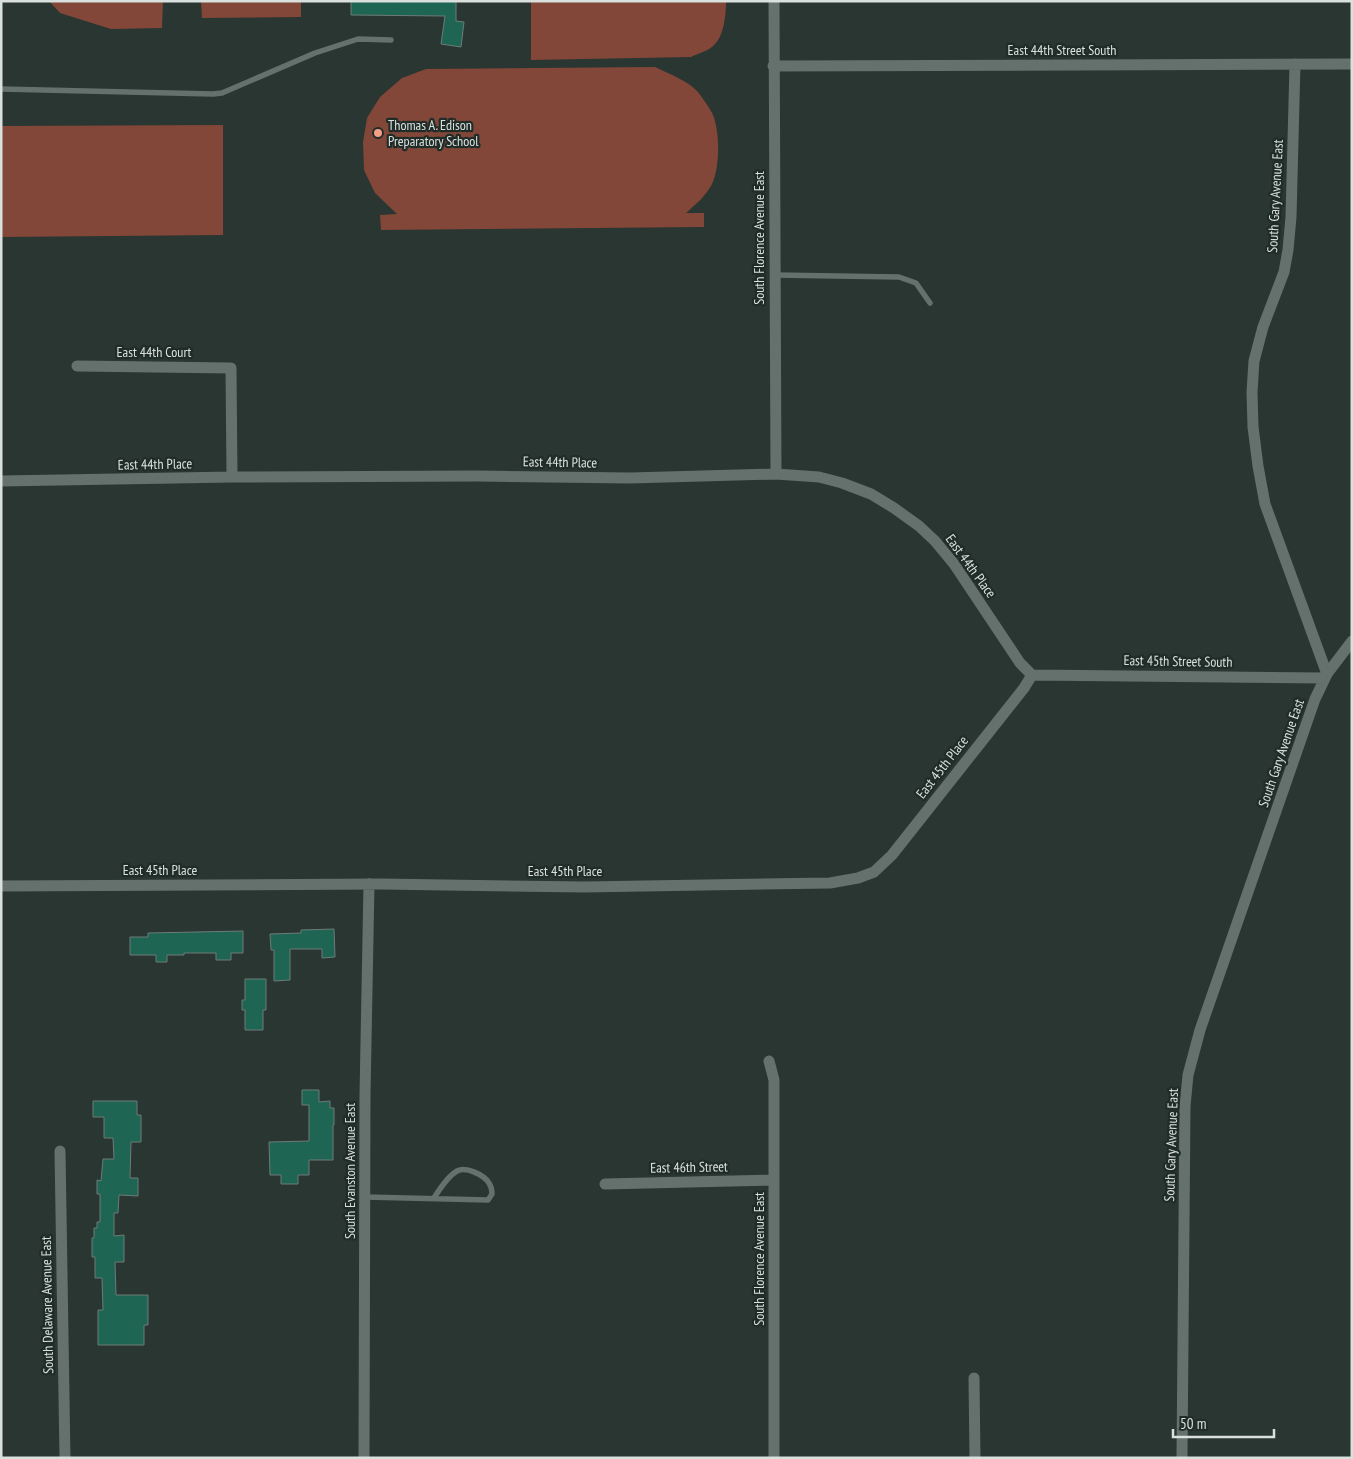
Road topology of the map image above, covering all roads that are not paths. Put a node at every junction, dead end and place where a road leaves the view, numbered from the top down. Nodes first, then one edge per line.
1 (774, 1) edge
2 (391, 40) dead end
3 (1295, 64) junction
4 (1352, 64) edge
5 (773, 66) junction
6 (1, 89) edge
7 (774, 275) junction
8 (930, 303) dead end
9 (77, 366) dead end
10 (776, 474) junction
11 (232, 477) junction
12 (1, 482) edge
13 (1352, 641) edge
14 (1032, 675) junction
15 (1326, 676) junction
16 (368, 884) junction
17 (1, 886) edge
18 (769, 1061) dead end
19 (60, 1151) dead end
20 (774, 1180) junction
21 (605, 1184) dead end
22 (365, 1197) junction
23 (434, 1198) junction
24 (974, 1378) dead end
25 (65, 1458) edge
26 (364, 1458) edge
27 (774, 1458) edge
28 (975, 1458) edge
29 (1182, 1458) edge

1 - 5 street, South Florence Avenue East
2 - 6 lane
3 - 4 street, East 44th Street South
3 - 5 street, East 44th Street South
3 - 15 street, South Gary Avenue East
5 - 7 street, South Florence Avenue East
7 - 8 lane
7 - 10 street, South Florence Avenue East
9 - 11 street, East 44th Court
10 - 11 street, East 44th Place
10 - 14 street, East 44th Place
11 - 12 street, East 44th Place
13 - 15 street
14 - 15 street, East 45th Street South
14 - 16 street, East 45th Place
15 - 29 street, South Gary Avenue East
16 - 17 street, East 45th Place
16 - 22 street, South Evanston Avenue East
18 - 20 street, South Florence Avenue East
19 - 25 street, South Delaware Avenue East
20 - 21 street, East 46th Street
20 - 27 street, South Florence Avenue East
22 - 23 lane
22 - 26 street, South Evanston Avenue East
23 - 23 lane
24 - 28 street

